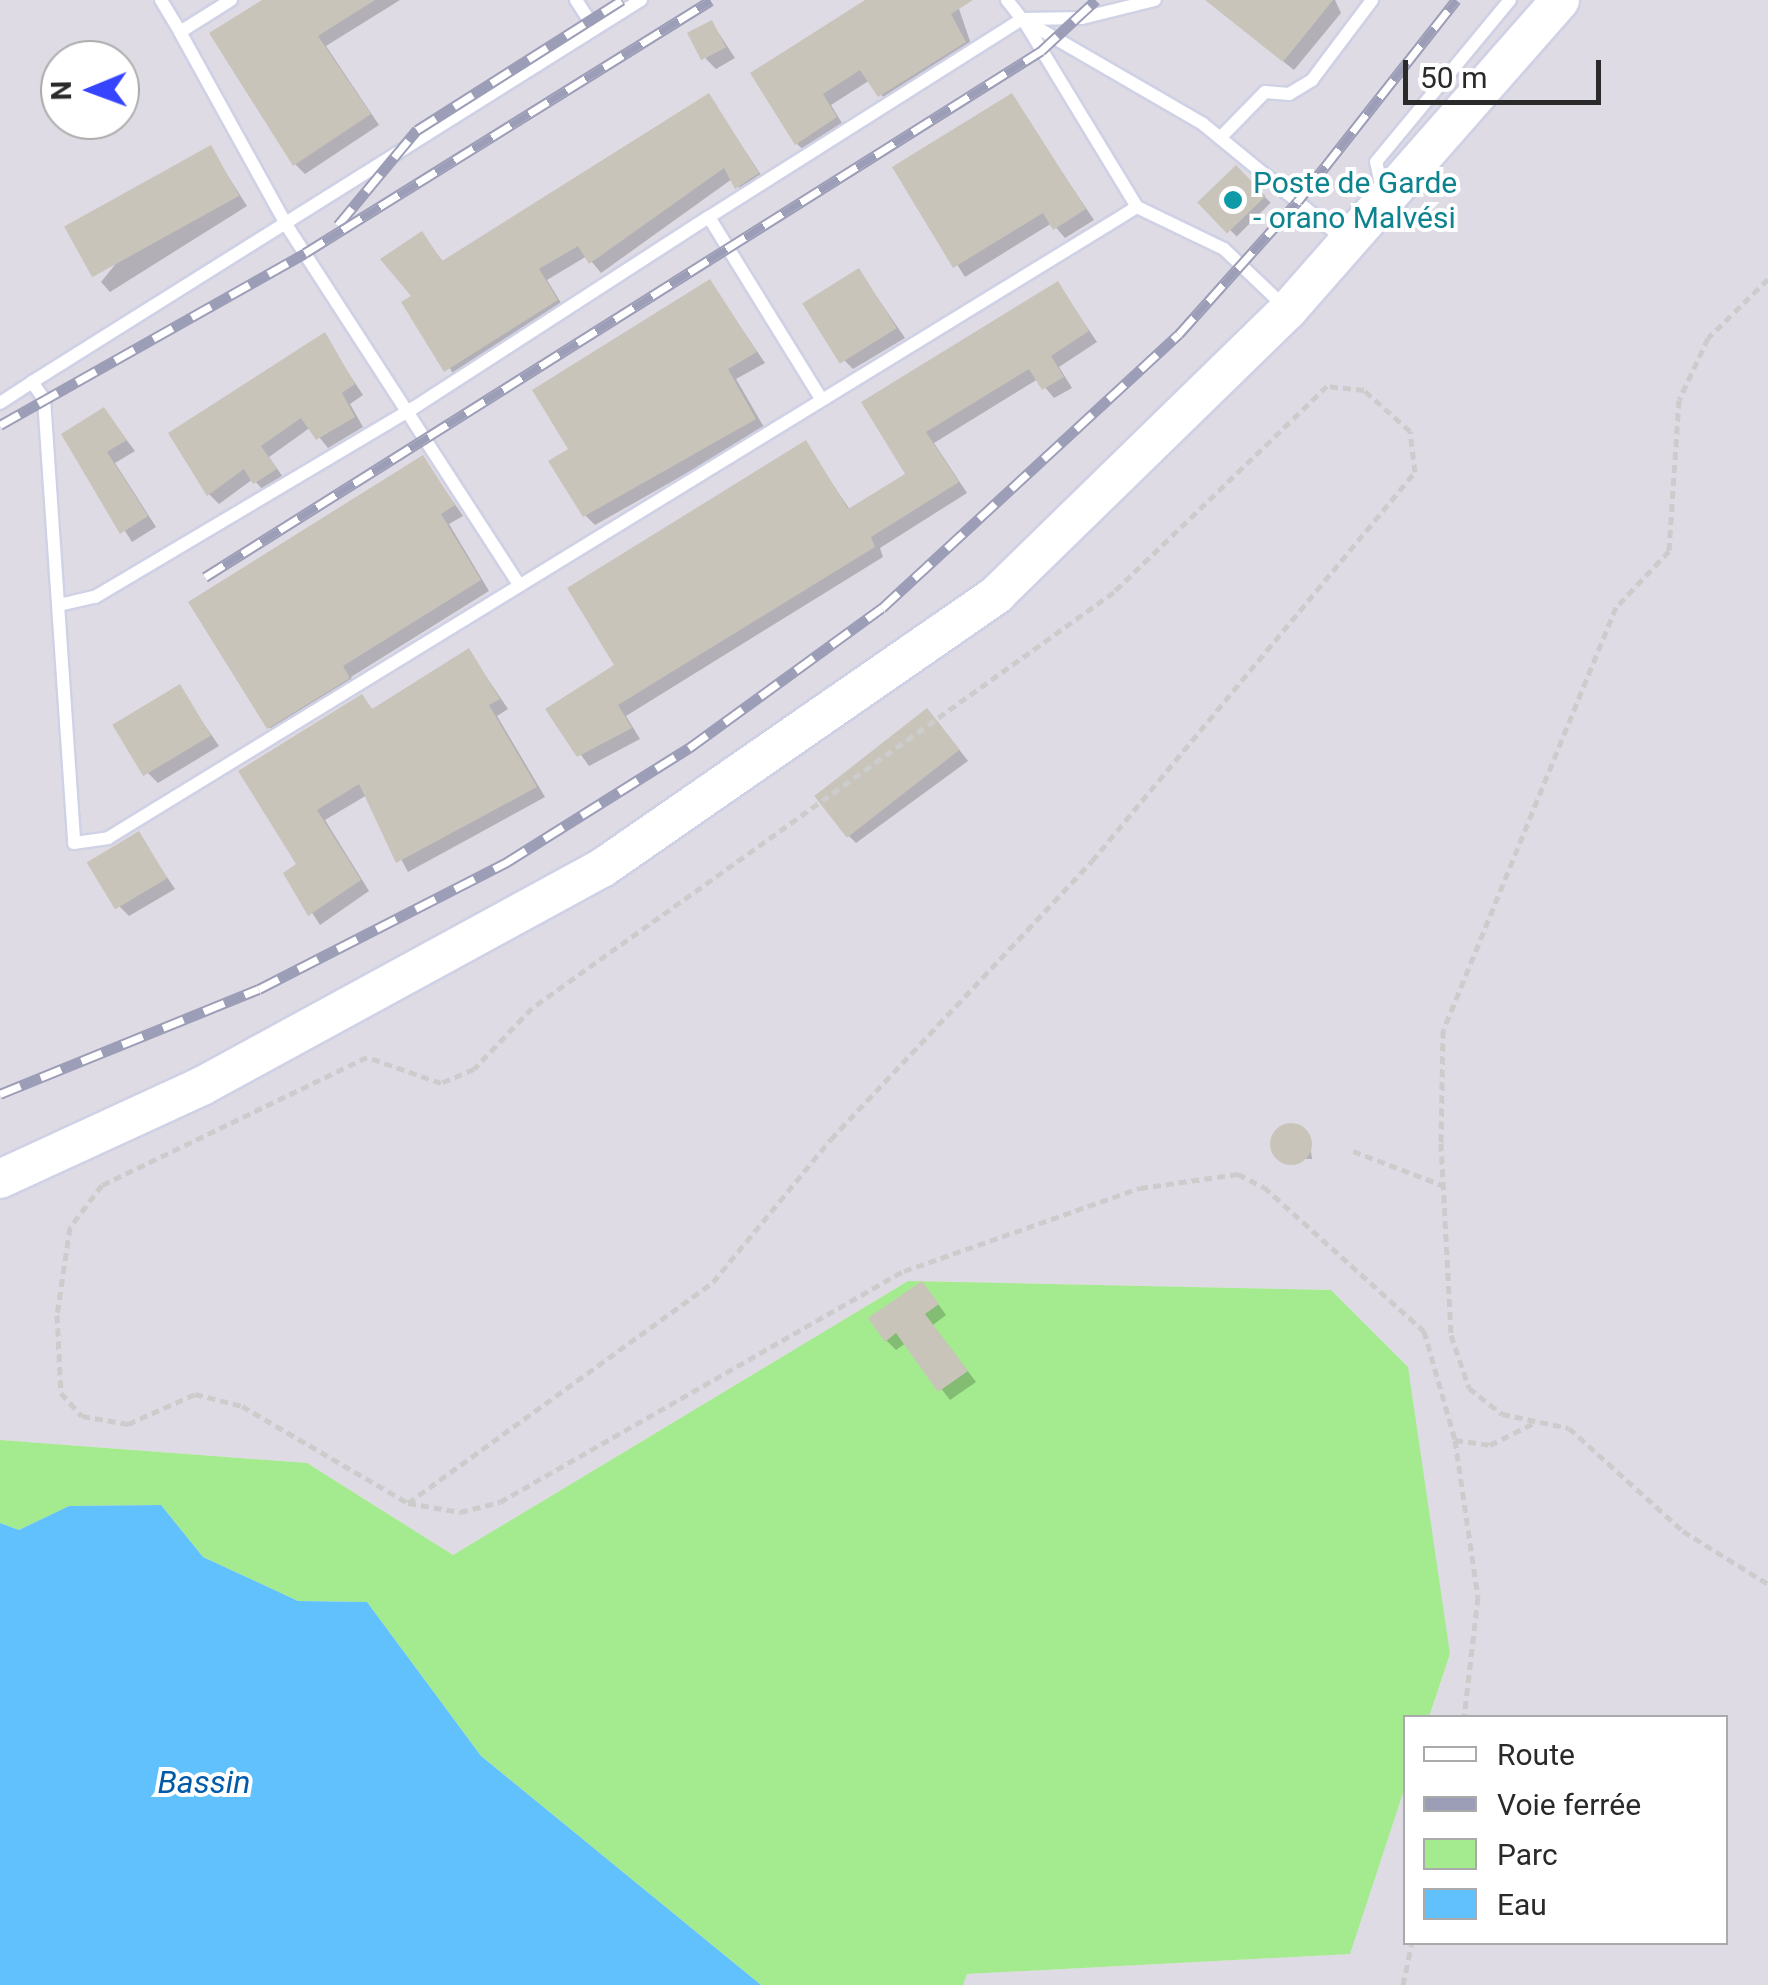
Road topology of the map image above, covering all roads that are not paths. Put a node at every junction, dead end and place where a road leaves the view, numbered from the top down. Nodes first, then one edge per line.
1 (161, 0) edge
2 (231, 0) edge
3 (576, 0) edge
4 (640, 0) edge
5 (1007, 0) edge
6 (1155, 0) edge
7 (1372, 0) edge
8 (1510, 0) edge
9 (1560, 0) edge
10 (1022, 19) junction
11 (594, 28) junction
12 (180, 32) junction
13 (1220, 138) junction
14 (1388, 202) junction
15 (1137, 207) junction
16 (709, 217) junction
17 (288, 226) junction
18 (1350, 244) junction
19 (1288, 310) junction
20 (32, 382) junction
21 (820, 397) junction
22 (0, 403) edge
23 (406, 411) junction
24 (519, 584) junction
25 (59, 605) junction
26 (0, 1180) edge

1 - 12 lane
2 - 12 lane
3 - 11 lane
4 - 11 lane
5 - 10 lane
6 - 10 lane
7 - 13 lane
8 - 14 lane
9 - 14 street
10 - 13 lane
10 - 15 lane
10 - 16 lane
11 - 17 lane
12 - 17 lane
13 - 18 lane
14 - 18 street
15 - 19 lane
15 - 21 lane
16 - 21 lane
16 - 23 lane
17 - 20 lane
17 - 23 lane
18 - 19 street
19 - 26 street
20 - 22 lane
20 - 25 lane
21 - 24 lane
23 - 24 lane
23 - 25 lane
24 - 25 lane

